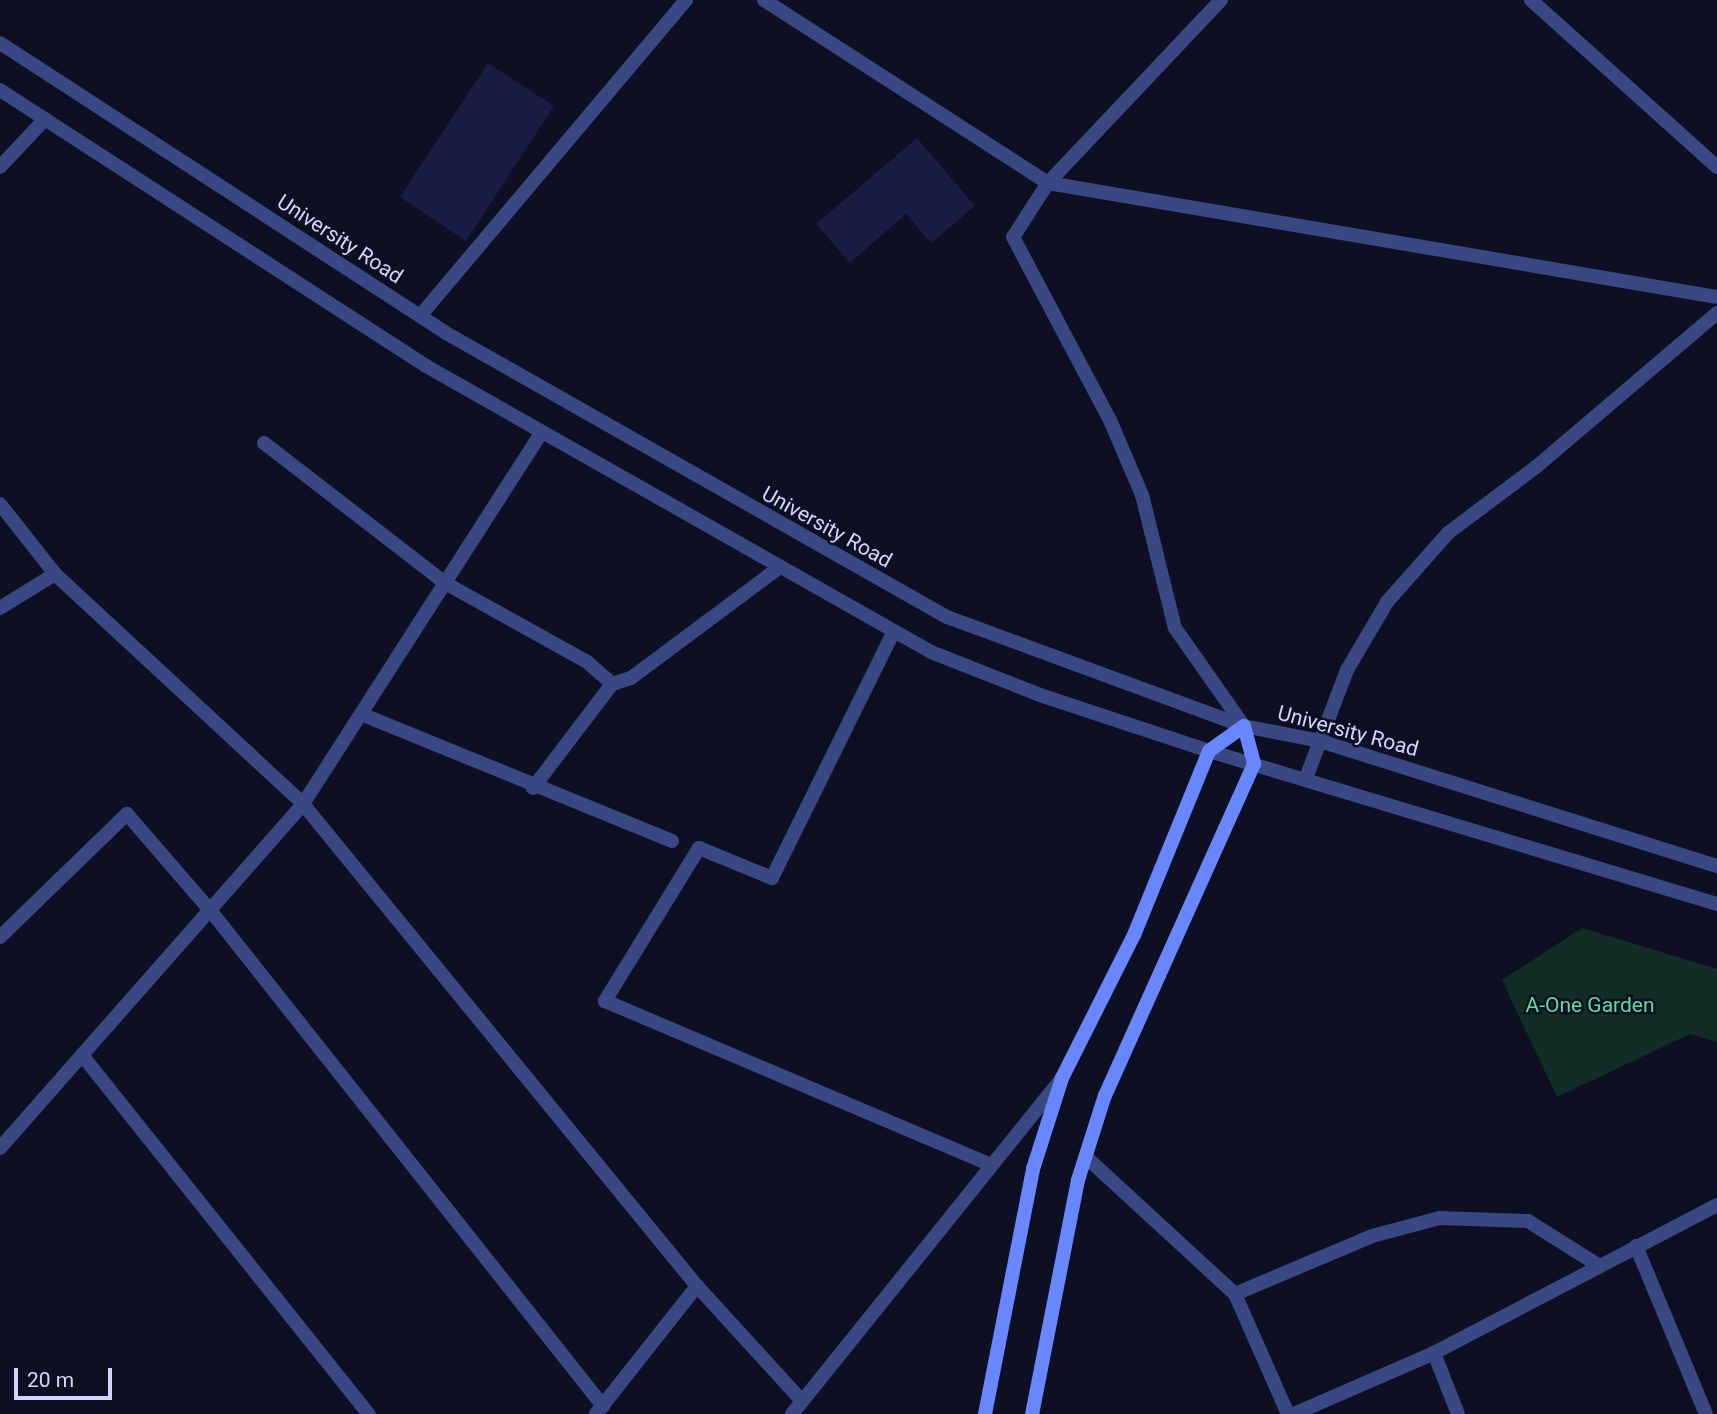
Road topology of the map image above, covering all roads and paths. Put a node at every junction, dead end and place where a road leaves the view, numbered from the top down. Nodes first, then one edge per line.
1 (686, 0) edge
2 (764, 0) edge
3 (1221, 0) edge
4 (1531, 0) edge
5 (0, 43) edge
6 (0, 90) edge
7 (45, 119) junction
8 (0, 167) edge
9 (1717, 167) edge
10 (1048, 183) junction
11 (1717, 297) edge
12 (1717, 313) edge
13 (420, 316) junction
14 (541, 433) junction
15 (264, 443) dead end
16 (0, 504) edge
17 (777, 569) junction
18 (55, 573) junction
19 (445, 583) junction
20 (0, 608) edge
21 (893, 633) junction
22 (612, 684) junction
23 (361, 713) junction
24 (1244, 726) junction
25 (1320, 741) junction
26 (1209, 751) junction
27 (1254, 764) junction
28 (1306, 778) junction
29 (533, 788) junction
30 (303, 804) junction
31 (672, 841) dead end
32 (1717, 866) edge
33 (1717, 904) edge
34 (210, 910) junction
35 (0, 937) edge
36 (82, 1055) junction
37 (1062, 1078) junction
38 (0, 1148) edge
39 (1086, 1157) junction
40 (992, 1166) junction
41 (1717, 1205) edge
42 (1636, 1246) junction
43 (1598, 1265) junction
44 (697, 1286) junction
45 (1235, 1294) junction
46 (1434, 1353) junction
47 (802, 1401) junction
48 (599, 1410) edge
49 (369, 1414) edge
50 (792, 1414) edge
51 (985, 1414) edge
52 (1032, 1414) edge
53 (1288, 1414) edge
54 (1294, 1414) edge
55 (1458, 1414) edge
56 (1706, 1414) edge

1 - 13 street
2 - 10 street
3 - 10 street
4 - 9 street
5 - 13 street, University Road
6 - 7 street
7 - 8 street
7 - 14 street
10 - 11 street
10 - 24 street
12 - 25 street
13 - 24 street, University Road
14 - 17 street
14 - 19 street
15 - 19 street
16 - 18 street
17 - 21 street
17 - 22 street
18 - 20 street
18 - 30 street
19 - 22 street
19 - 23 street
21 - 26 street
21 - 40 street
22 - 29 street
23 - 29 street
23 - 30 street
24 - 25 street, University Road
24 - 26 main road
24 - 27 main road
25 - 28 street
25 - 32 street, University Road
26 - 27 street
26 - 37 main road
27 - 28 street
27 - 39 main road
28 - 33 street
29 - 31 street
30 - 34 street
30 - 44 street
34 - 35 street
34 - 36 street
34 - 48 street
36 - 38 street
36 - 49 street
37 - 40 street
37 - 51 main road
39 - 45 street
39 - 52 main road
40 - 47 street
41 - 42 street
42 - 43 street
42 - 56 street
43 - 45 street
43 - 46 street
44 - 47 street
44 - 48 street
45 - 53 street
46 - 54 street
46 - 55 street
47 - 50 street

